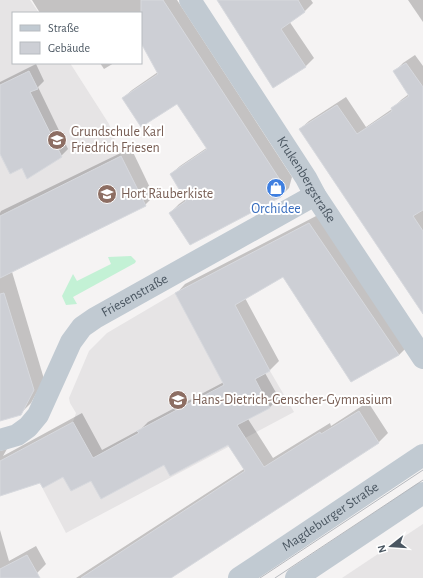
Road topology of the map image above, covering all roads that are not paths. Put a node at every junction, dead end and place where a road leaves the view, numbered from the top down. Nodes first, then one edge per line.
1 (190, 0) edge
2 (316, 195) junction
3 (423, 358) edge
4 (0, 440) edge
5 (423, 455) edge
6 (423, 493) edge
7 (238, 578) edge
8 (296, 578) edge

1 - 2 street, Krukenbergstraße
2 - 3 street, Krukenbergstraße
2 - 4 street, Friesenstraße
5 - 7 street, Magdeburger Straße
6 - 8 street

